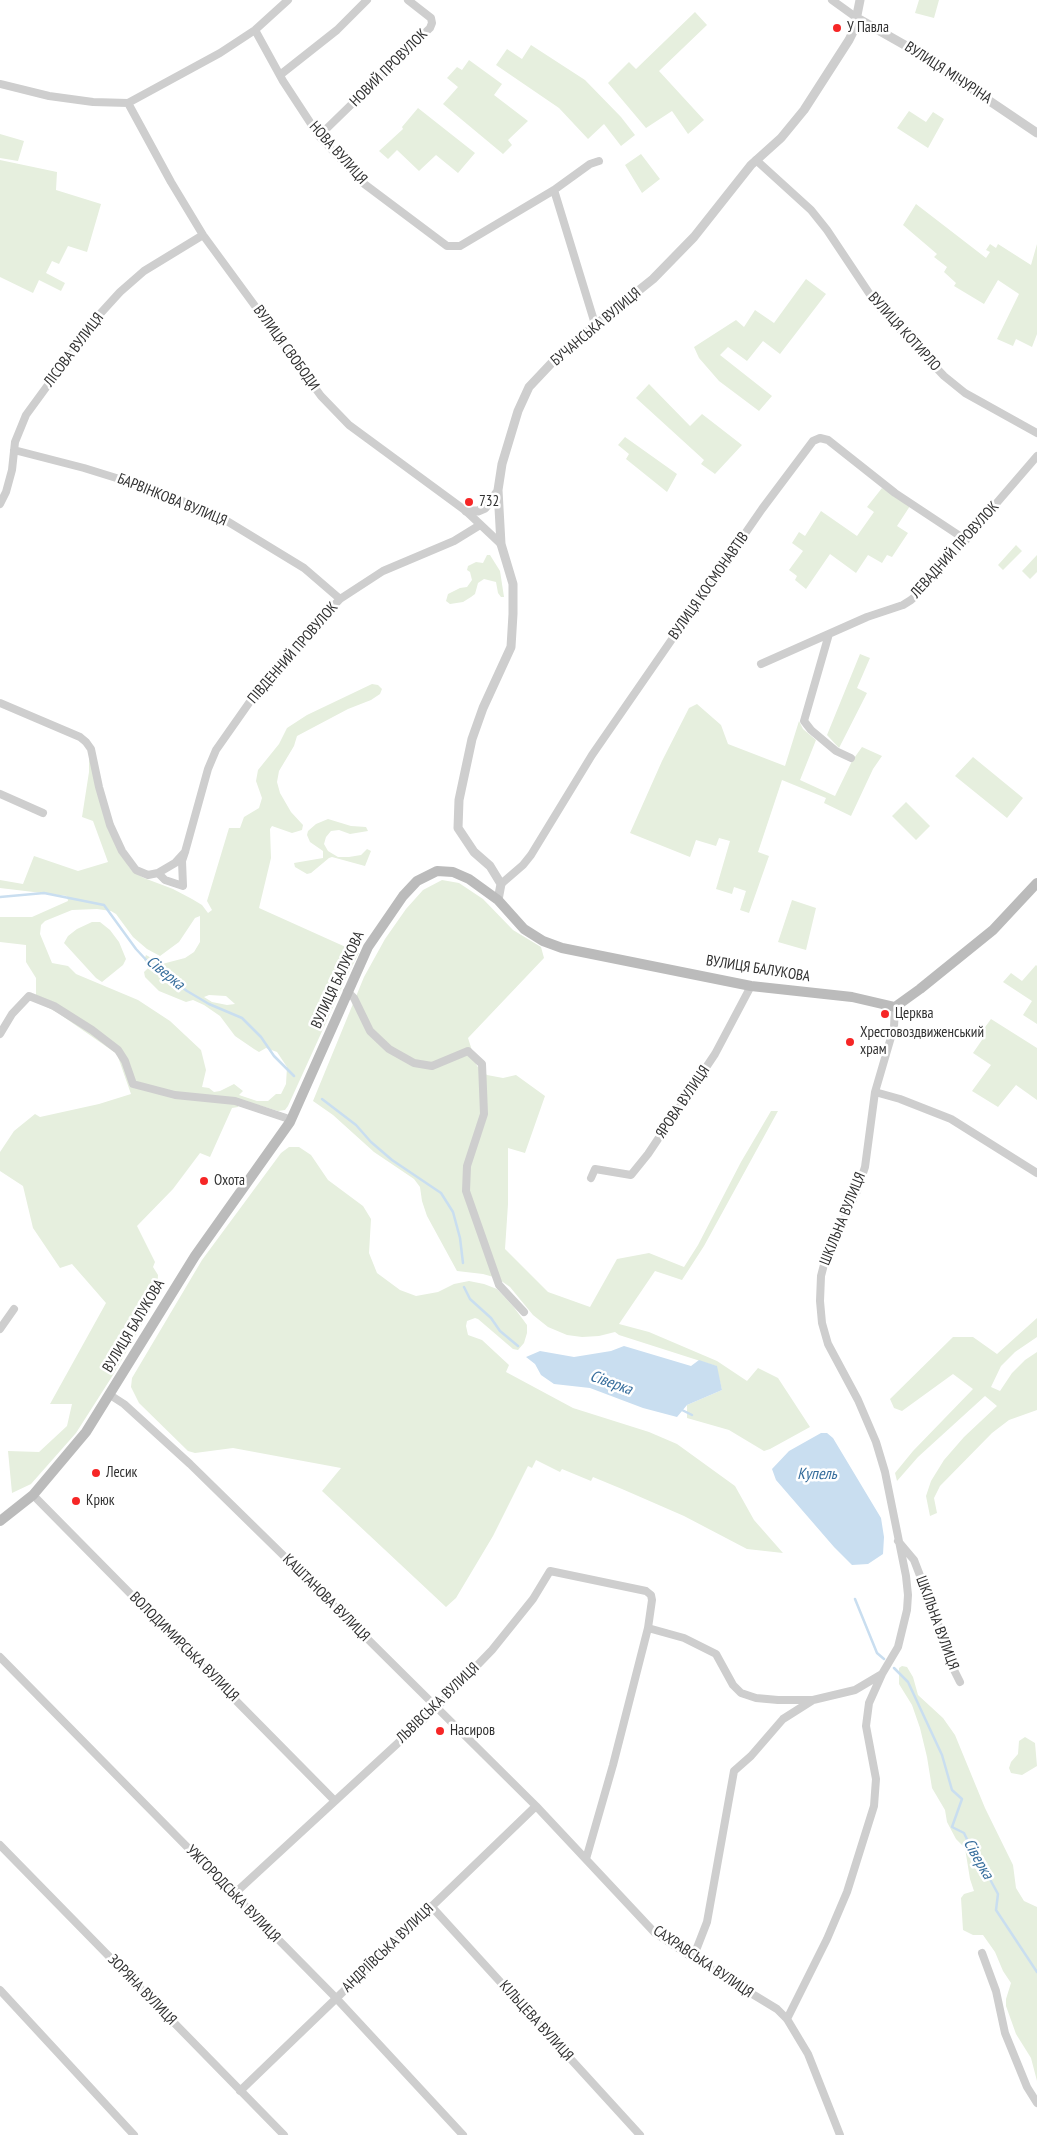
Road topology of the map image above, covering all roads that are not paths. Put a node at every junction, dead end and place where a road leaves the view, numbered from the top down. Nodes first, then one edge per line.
1 (288, 0) edge
2 (366, 0) edge
3 (408, 0) edge
4 (832, 0) edge
5 (860, 0) edge
6 (857, 18) junction
7 (254, 30) junction
8 (280, 75) junction
9 (0, 84) edge
10 (128, 103) junction
11 (1037, 132) edge
12 (319, 136) junction
13 (756, 160) junction
14 (599, 161) dead end
15 (554, 190) junction
16 (203, 235) junction
17 (595, 324) junction
18 (1037, 433) edge
19 (14, 450) junction
20 (1037, 456) edge
21 (498, 490) junction
22 (0, 504) edge
23 (466, 511) junction
24 (480, 525) junction
25 (966, 540) junction
26 (501, 544) junction
27 (340, 599) junction
28 (829, 634) junction
29 (761, 664) dead end
30 (0, 702) edge
31 (851, 758) dead end
32 (0, 794) edge
33 (43, 813) dead end
34 (185, 852) junction
35 (158, 873) junction
36 (1037, 883) edge
37 (501, 884) junction
38 (498, 900) junction
39 (751, 986) junction
40 (347, 991) junction
41 (894, 1007) junction
42 (0, 1034) edge
43 (875, 1092) junction
44 (290, 1122) junction
45 (1037, 1173) edge
46 (591, 1178) dead end
47 (14, 1309) dead end
48 (524, 1312) dead end
49 (0, 1329) edge
50 (110, 1395) junction
51 (33, 1495) junction
52 (0, 1521) edge
53 (897, 1540) junction
54 (648, 1628) junction
55 (0, 1657) edge
56 (882, 1674) junction
57 (960, 1682) dead end
58 (813, 1700) junction
59 (436, 1708) junction
60 (334, 1800) junction
61 (536, 1806) junction
62 (0, 1846) edge
63 (586, 1859) junction
64 (234, 1894) junction
65 (431, 1906) junction
66 (982, 1954) dead end
67 (693, 1958) junction
68 (0, 1990) edge
69 (336, 1998) junction
70 (787, 2019) junction
71 (240, 2091) junction
72 (1037, 2103) edge
73 (134, 2135) edge
74 (284, 2135) edge
75 (463, 2135) edge
76 (640, 2135) edge
77 (840, 2135) edge

1 - 7 street
2 - 8 street
3 - 12 street, НОВИЙ ПРОВУЛОК
4 - 6 street, ВУЛИЦЯ МІЧУРІНА
5 - 6 street, БУЧАНСЬКА ВУЛИЦЯ
6 - 11 street, ВУЛИЦЯ МІЧУРІНА
6 - 13 street, БУЧАНСЬКА ВУЛИЦЯ
7 - 8 street, НОВА ВУЛИЦЯ
7 - 10 street
8 - 12 street, НОВА ВУЛИЦЯ
9 - 10 street
10 - 16 street, ВУЛИЦЯ СВОБОДИ
12 - 15 street, НОВА ВУЛИЦЯ
13 - 17 street, БУЧАНСЬКА ВУЛИЦЯ
13 - 18 street, ВУЛИЦЯ КОТИРЛО
14 - 15 street
15 - 17 street
16 - 19 street, ЛІСОВА ВУЛИЦЯ
16 - 23 street, ВУЛИЦЯ СВОБОДИ
17 - 21 street, БУЧАНСЬКА ВУЛИЦЯ
19 - 22 street, ЛІСОВА ВУЛИЦЯ
19 - 27 street, БАРВІНКОВА ВУЛИЦЯ
20 - 25 street, ЛЕВАДНИЙ ПРОВУЛОК
21 - 23 street
21 - 26 street, БУЧАНСЬКА ВУЛИЦЯ
23 - 24 street, ВУЛИЦЯ СВОБОДИ
24 - 26 street, ВУЛИЦЯ СВОБОДИ
24 - 27 street, ПІВДЕННИЙ ПРОВУЛОК
25 - 28 street, ЛЕВАДНИЙ ПРОВУЛОК
25 - 37 street, ВУЛИЦЯ КОСМОНАВТІВ
26 - 37 street, БУЧАНСЬКА ВУЛИЦЯ
27 - 34 street, ПІВДЕННИЙ ПРОВУЛОК
28 - 29 street, ЛЕВАДНИЙ ПРОВУЛОК
28 - 31 street
30 - 35 street
32 - 33 street
34 - 35 street
34 - 35 street, ПІВДЕННИЙ ПРОВУЛОК
36 - 41 main road
37 - 38 street
38 - 39 main road, ВУЛИЦЯ БАЛУКОВА
38 - 40 main road, ВУЛИЦЯ БАЛУКОВА
39 - 41 main road, ВУЛИЦЯ БАЛУКОВА
39 - 46 street, ЯРОВА ВУЛИЦЯ
40 - 44 main road, ВУЛИЦЯ БАЛУКОВА
40 - 48 street
41 - 43 street, ШКІЛЬНА ВУЛИЦЯ
42 - 44 street
43 - 45 street
43 - 53 street, ШКІЛЬНА ВУЛИЦЯ
44 - 50 main road, ВУЛИЦЯ БАЛУКОВА
47 - 49 street
50 - 51 main road, ВУЛИЦЯ БАЛУКОВА
50 - 59 street, КАШТАНОВА ВУЛИЦЯ
51 - 52 main road, ВУЛИЦЯ БАЛУКОВА
51 - 60 street, ВОЛОДИМИРСЬКА ВУЛИЦЯ
53 - 56 street, ШКІЛЬНА ВУЛИЦЯ
53 - 57 street, ШКІЛЬНА ВУЛИЦЯ
54 - 58 street, ШКІЛЬНА ВУЛИЦЯ
54 - 59 street, ЛЬВІВСЬКА ВУЛИЦЯ
54 - 63 street
55 - 64 street, УЖГОРОДСЬКА ВУЛИЦЯ
56 - 58 street, ШКІЛЬНА ВУЛИЦЯ
56 - 70 street
58 - 67 street
59 - 60 street, ЛЬВІВСЬКА ВУЛИЦЯ
59 - 61 street, КАШТАНОВА ВУЛИЦЯ
60 - 64 street, ЛЬВІВСЬКА ВУЛИЦЯ
61 - 63 street, САХРАВСЬКА ВУЛИЦЯ
61 - 65 street, АНДРІЇВСЬКА ВУЛИЦЯ
62 - 71 street, ЗОРЯНА ВУЛИЦЯ
63 - 67 street, САХРАВСЬКА ВУЛИЦЯ
64 - 69 street, УЖГОРОДСЬКА ВУЛИЦЯ
65 - 69 street, АНДРІЇВСЬКА ВУЛИЦЯ
65 - 76 street, КІЛЬЦЕВА ВУЛИЦЯ
66 - 72 street
67 - 70 street, САХРАВСЬКА ВУЛИЦЯ
68 - 73 street
69 - 71 street, АНДРІЇВСЬКА ВУЛИЦЯ
69 - 75 street, УЖГОРОДСЬКА ВУЛИЦЯ
70 - 77 street, САХРАВСЬКА ВУЛИЦЯ
71 - 74 street, ЗОРЯНА ВУЛИЦЯ

